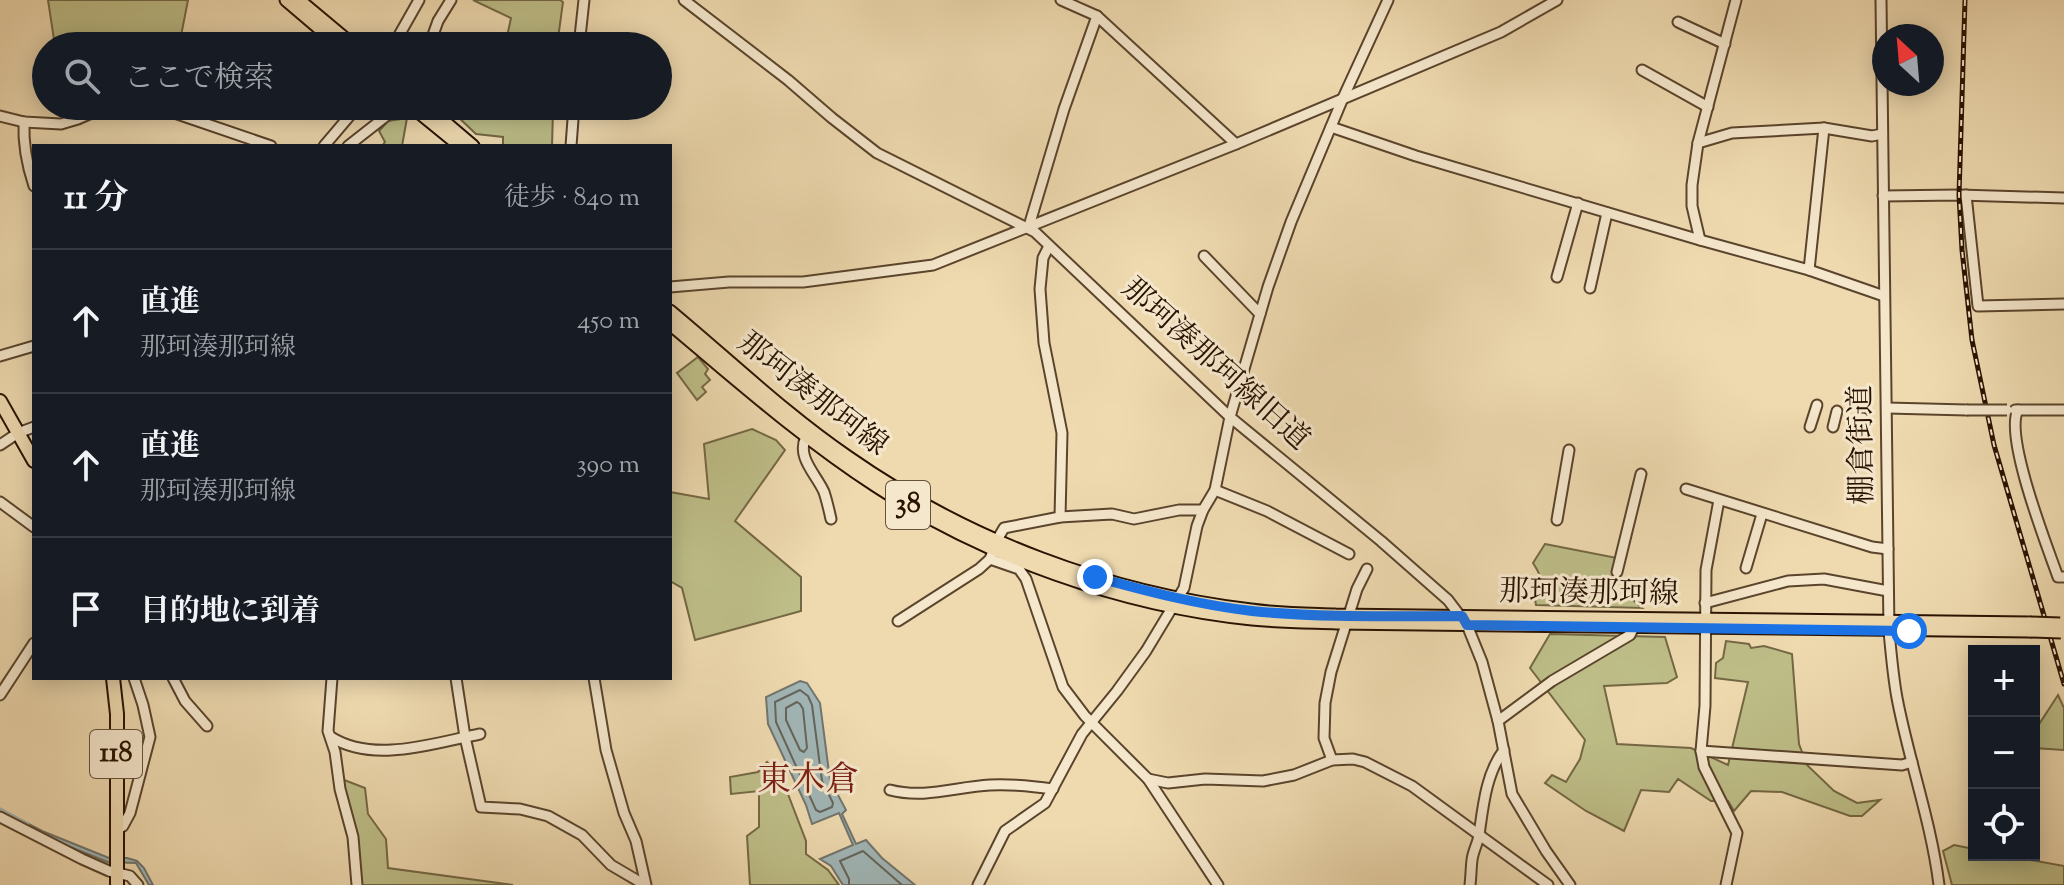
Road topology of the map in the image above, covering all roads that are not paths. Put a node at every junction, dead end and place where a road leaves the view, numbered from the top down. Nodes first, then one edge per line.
1 (286, 0) edge
2 (299, 0) edge
3 (419, 0) edge
4 (451, 0) edge
5 (584, 0) edge
6 (684, 0) edge
7 (1061, 0) edge
8 (1388, 0) edge
9 (1557, 0) edge
10 (1736, 0) edge
11 (1881, 0) edge
12 (1097, 16) junction
13 (1678, 22) dead end
14 (324, 32) edge
15 (337, 32) edge
16 (401, 32) edge
17 (434, 32) edge
18 (581, 32) edge
19 (1725, 44) junction
20 (1642, 70) dead end
21 (1343, 98) junction
22 (1708, 107) junction
23 (0, 116) edge
24 (75, 120) edge
25 (195, 120) edge
26 (346, 120) edge
27 (381, 120) edge
28 (428, 120) edge
29 (442, 120) edge
30 (573, 120) edge
31 (24, 122) junction
32 (1331, 127) junction
33 (1824, 128) junction
34 (1882, 134) junction
35 (1698, 143) junction
36 (265, 144) edge
37 (326, 144) edge
38 (351, 144) edge
39 (458, 144) edge
40 (471, 144) edge
41 (571, 144) edge
42 (1236, 144) junction
43 (32, 180) edge
44 (1966, 195) junction
45 (1883, 196) junction
46 (2064, 198) edge
47 (1578, 203) junction
48 (1607, 213) junction
49 (1027, 227) junction
50 (1700, 240) junction
51 (1049, 246) junction
52 (1204, 256) dead end
53 (1809, 270) junction
54 (1557, 277) dead end
55 (672, 287) edge
56 (1590, 288) dead end
57 (1884, 296) junction
58 (2064, 304) edge
59 (672, 313) edge
60 (1260, 314) junction
61 (672, 326) edge
62 (32, 347) edge
63 (0, 356) edge
64 (0, 401) edge
65 (1817, 405) dead end
66 (1887, 408) junction
67 (2013, 410) junction
68 (2064, 410) edge
69 (1837, 411) dead end
70 (1230, 417) junction
71 (1863, 418) dead end
72 (1810, 427) dead end
73 (1833, 427) dead end
74 (32, 428) edge
75 (18, 433) junction
76 (1859, 434) dead end
77 (806, 437) junction
78 (0, 445) edge
79 (1569, 450) dead end
80 (32, 458) edge
81 (1641, 474) dead end
82 (1686, 489) dead end
83 (1215, 490) junction
84 (1719, 500) junction
85 (0, 502) edge
86 (1203, 510) junction
87 (1762, 514) junction
88 (1060, 517) junction
89 (831, 519) dead end
90 (1557, 520) dead end
91 (32, 526) edge
92 (994, 549) junction
93 (1888, 549) junction
94 (1349, 554) dead end
95 (1746, 568) dead end
96 (1367, 569) dead end
97 (1617, 572) dead end
98 (2064, 577) edge
99 (1888, 591) junction
100 (1176, 602) junction
101 (1705, 603) junction
102 (1349, 620) junction
103 (1464, 620) junction
104 (898, 621) dead end
105 (1706, 624) junction
106 (1889, 626) junction
107 (1634, 627) junction
108 (2062, 628) edge
109 (32, 646) edge
110 (113, 680) edge
111 (135, 680) edge
112 (174, 680) edge
113 (332, 680) edge
114 (456, 680) edge
115 (594, 680) edge
116 (0, 695) edge
117 (1498, 721) junction
118 (1091, 722) junction
119 (207, 726) dead end
120 (480, 734) dead end
121 (331, 737) junction
122 (465, 737) junction
123 (1504, 750) junction
124 (1701, 751) junction
125 (1332, 760) junction
126 (1912, 762) junction
127 (1148, 779) junction
128 (1053, 789) junction
129 (890, 790) dead end
130 (0, 817) edge
131 (116, 830) junction
132 (1479, 836) junction
133 (117, 878) edge
134 (138, 885) edge
135 (357, 885) edge
136 (646, 885) edge
137 (978, 885) edge
138 (1218, 885) edge
139 (1470, 885) edge
140 (1548, 885) edge
141 (1570, 885) edge
142 (1726, 885) edge
143 (1939, 885) edge

1 - 14 main road
2 - 15 main road
3 - 16 street
4 - 17 street
5 - 18 street
6 - 49 street, 那珂湊那珂線旧道
7 - 12 street
8 - 21 street
9 - 21 street
10 - 19 street
11 - 34 street, 棚倉街道
12 - 42 street
12 - 49 street
13 - 19 street
19 - 22 street
20 - 22 street
21 - 32 street
21 - 42 street
22 - 35 street
23 - 31 street
24 - 31 street
25 - 36 street
26 - 37 street
27 - 38 street
28 - 39 main road
29 - 40 main road
30 - 41 street
31 - 43 street
32 - 47 street
32 - 60 street
33 - 34 street
33 - 35 street
33 - 53 street
34 - 45 street, 棚倉街道
35 - 50 street
42 - 49 street
44 - 45 street
44 - 46 street
44 - 58 street
45 - 57 street, 棚倉街道
47 - 48 street
47 - 54 street
48 - 50 street
48 - 56 street
49 - 51 street, 那珂湊那珂線旧道
49 - 55 street
50 - 53 street
51 - 70 street, 那珂湊那珂線旧道
51 - 88 street
52 - 60 street
53 - 57 street
57 - 66 street, 棚倉街道
59 - 92 main road, 那珂湊那珂線 / 38
60 - 70 street
61 - 77 main road, 那珂湊那珂線 / 38
62 - 63 street
64 - 75 highway
65 - 72 street
66 - 67 street, bridge
66 - 93 street, 棚倉街道
67 - 68 street
67 - 98 street
69 - 73 street
70 - 83 street
70 - 103 street, 那珂湊那珂線旧道
71 - 76 street
74 - 75 street
75 - 78 street
75 - 80 highway
77 - 89 street
77 - 92 main road, 那珂湊那珂線 / 38
79 - 90 street
81 - 97 street
82 - 84 street
83 - 86 street
83 - 94 street
84 - 87 street
84 - 101 street
85 - 91 street
86 - 88 street
86 - 100 street
87 - 93 street
87 - 95 street
88 - 92 street
92 - 100 main road, 那珂湊那珂線 / 38
92 - 104 street
92 - 118 street
93 - 99 street, 棚倉街道
96 - 102 street
99 - 101 street
99 - 106 street, 棚倉街道
100 - 102 main road, 那珂湊那珂線 / 38
100 - 118 street
101 - 105 street
102 - 103 main road, 那珂湊那珂線 / 38
102 - 125 street
103 - 105 main road, 那珂湊那珂線 / 38
103 - 107 main road, 那珂湊那珂線 / 38
103 - 117 street, 那珂湊那珂線旧道
105 - 106 main road, 那珂湊那珂線 / 38
105 - 107 main road, 那珂湊那珂線 / 38
105 - 124 street
106 - 108 main road, 那珂湊那珂線 / 38, bridge
106 - 126 street, 棚倉街道
107 - 117 street
109 - 116 street
110 - 131 highway, 118
111 - 131 street
112 - 119 street
113 - 121 street
114 - 122 street
115 - 136 street
117 - 123 street, 那珂湊那珂線旧道
118 - 127 street
118 - 128 street
120 - 122 street
121 - 122 street
121 - 135 street
122 - 136 street
123 - 132 street
123 - 141 street, 那珂湊那珂線旧道
124 - 126 street
124 - 142 street
125 - 127 street
125 - 132 street
126 - 143 street, 棚倉街道
127 - 138 street
128 - 129 street
128 - 137 street
130 - 133 street
131 - 133 highway, 118
132 - 139 street
132 - 140 street
133 - 134 street

